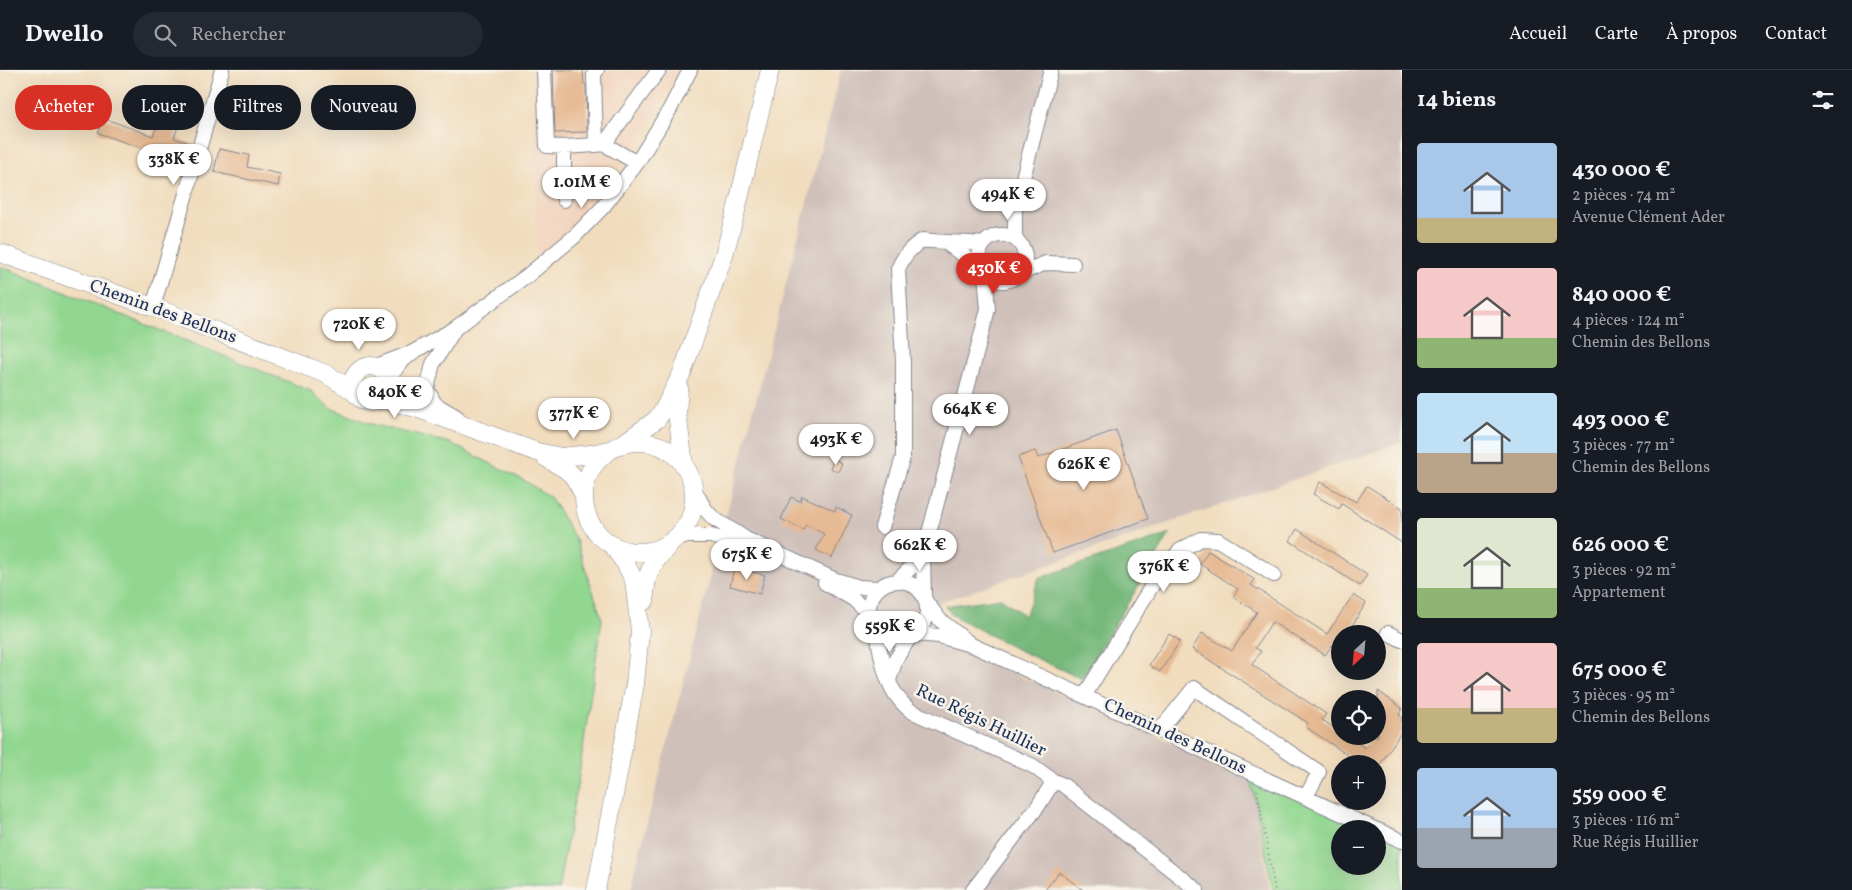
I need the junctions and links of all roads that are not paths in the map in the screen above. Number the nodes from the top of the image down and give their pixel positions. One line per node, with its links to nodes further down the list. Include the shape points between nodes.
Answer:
1 (222, 70): 23 (street)
2 (544, 70): 9 (street, via 547,146)
3 (597, 70): 8 (street, via 594,74)
4 (658, 70): 8 (street)
5 (690, 70): 10 (street)
6 (770, 70): 27 (main road, via 726,246)
7 (1051, 70): 12 (street)
8 (600, 144): 9 (street); 10 (street)
9 (564, 147): 11 (street)
10 (637, 163): 25 (street, via 603,207 575,236)
11 (564, 200)
12 (1015, 209): 13 (street); 14 (street)
13 (996, 236): 14 (street); 16 (street)
14 (1015, 239): 17 (street)
15 (946, 243): 16 (street); 21 (street); 37 (street, via 923,240 904,256 898,269 903,361 903,457)
16 (984, 244): 21 (street, via 980,251)
17 (1025, 252): 19 (street); 22 (street, via 1026,259)
18 (0, 253): 23 (main road, Chemin des Bellons)
19 (1046, 263): 20 (street); 22 (street)
20 (1074, 264)
21 (983, 271): 22 (street, via 997,281); 24 (street)
22 (1016, 276): 24 (street)
23 (153, 307): 28 (main road, Chemin des Bellons)
24 (988, 309): 40 (street)
25 (454, 329): 29 (street, via 413,352); 31 (street, via 433,364 427,389 435,404)
26 (356, 373): 28 (main road, Chemin des Bellons); 29 (main road, via 365,367); 30 (main road, via 353,382)
27 (682, 373): 32 (main road, via 656,419); 34 (main road, via 677,405)
28 (326, 374): 30 (main road, Chemin des Bellons)
29 (384, 382): 30 (main road, via 370,402); 31 (main road, via 416,408)
30 (355, 392)
31 (483, 433): 33 (main road)
32 (616, 447): 33 (main road, via 562,457); 34 (main road, via 649,442 668,450); 36 (main road, via 595,464)
33 (537, 452): 36 (main road, via 570,471)
34 (684, 464): 35 (main road)
35 (694, 489): 38 (main road, via 692,516); 43 (street, via 713,518 734,532 836,580)
36 (584, 496): 39 (main road, via 591,524)
37 (882, 527)
38 (675, 539): 39 (main road, via 658,550 642,552); 45 (street, via 711,536 741,544 821,580 853,599); 47 (main road, via 647,576)
39 (612, 545): 47 (main road, via 634,580)
40 (923, 556): 42 (street); 44 (street)
41 (1274, 575): 53 (street, via 1218,540 1201,539 1179,551 1153,584)
42 (898, 580): 43 (street); 44 (street, via 913,584)
43 (878, 588): 45 (street, via 869,604)
44 (926, 599): 49 (street, via 927,618); 51 (street, Chemin des Bellons, via 940,620)
45 (869, 614): 46 (street)
46 (876, 630): 49 (street, via 892,639); 52 (street, Rue Régis Huillier, via 883,668)
47 (640, 631): 60 (main road, via 635,684)
48 (1388, 633): 50 (street)
49 (913, 636): 51 (street, Chemin des Bellons, via 939,636); 52 (street, via 896,659)
50 (1402, 640)
51 (974, 646): 53 (street, Chemin des Bellons)
52 (889, 680): 55 (street, Rue Régis Huillier, via 896,696 911,711 1033,766)
53 (1084, 696): 54 (street, Chemin des Bellons)
54 (1160, 730): 56 (street, Chemin des Bellons); 56 (street, via 1194,688 1319,772)
55 (1052, 780): 61 (street, Rue Régis Huillier, via 1038,806); 62 (street, via 1063,785)
56 (1306, 797): 57 (street, Chemin des Bellons)
57 (1356, 820)
58 (1386, 834): 59 (street, Chemin des Bellons)
59 (1402, 841)
60 (596, 890)
61 (973, 890)
62 (1197, 890)

